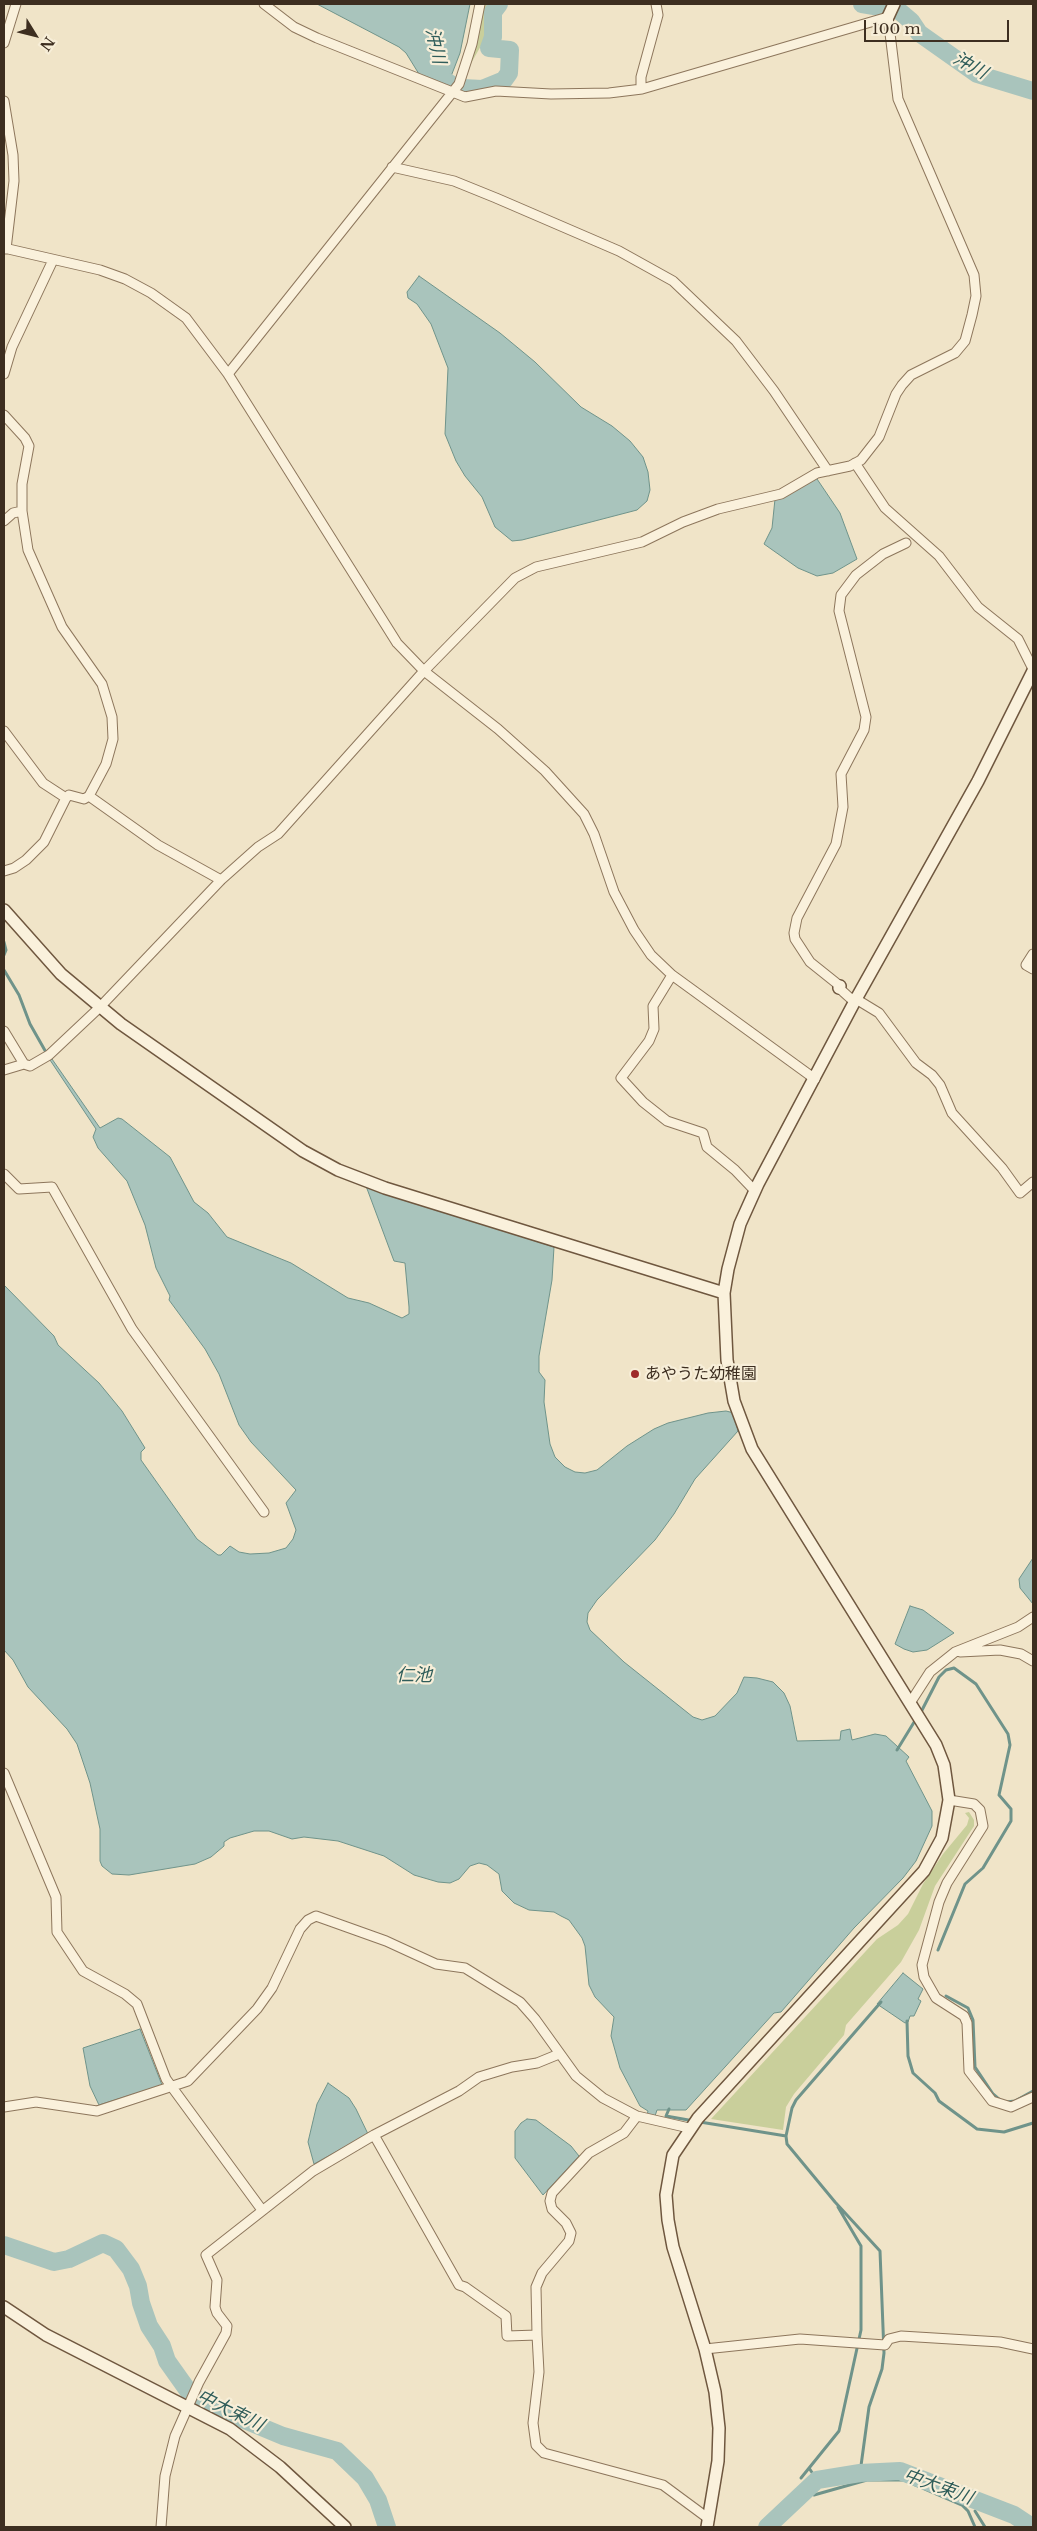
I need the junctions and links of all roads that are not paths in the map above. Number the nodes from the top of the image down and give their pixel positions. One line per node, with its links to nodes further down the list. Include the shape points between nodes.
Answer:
1 (16, 4): 6 (street)
2 (264, 4): 8 (street, via 294,27 317,38)
3 (480, 4): 8 (street, via 463,76)
4 (656, 4): 7 (street, via 658,15 641,77)
5 (891, 10): 7 (street, via 689,77); 16 (street, via 898,99 974,275 976,296 964,341 955,354 911,376 902,385 872,449)
6 (4, 43)
7 (641, 89): 8 (street, via 580,93 496,91 465,97)
8 (453, 93): 10 (street)
9 (4, 101): 11 (street, via 14,181)
10 (392, 167): 14 (street); 17 (street, via 454,181 619,251 673,281 736,341)
11 (5, 248): 12 (street)
12 (53, 260): 13 (street, via 12,347); 14 (street, via 100,270 151,293 186,318)
13 (4, 374)
14 (228, 374): 22 (street, via 397,643)
15 (4, 415): 18 (street, via 29,446 22,484)
16 (855, 463): 17 (street); 21 (street, via 885,508 939,556 978,607 1018,638)
17 (828, 470): 22 (street, via 781,494 710,512 642,542 536,567 515,578 495,596)
18 (22, 511): 19 (street, via 13,513); 24 (street, via 28,550 62,627 102,684 108,698 114,739)
19 (4, 521)
20 (906, 543): 32 (street, via 883,554 856,575 841,595 838,611 866,717 864,730 841,774 843,807 836,844 797,918 794,932 810,962 850,998)
21 (1033, 670): 32 (street, via 978,781)
22 (424, 671): 27 (street, via 278,834); 31 (street, via 498,729 572,799 594,834 614,892 634,930)
23 (4, 731): 25 (street, via 43,783)
24 (90, 796): 25 (street, via 84,799 69,795); 27 (street, via 158,845)
25 (66, 798): 26 (street, via 44,842 26,860)
26 (4, 871)
27 (221, 880): 33 (street)
28 (4, 910): 33 (street, via 44,956)
29 (1033, 954): 30 (street, via 1026,965)
30 (1033, 969)
31 (672, 975): 37 (street); 40 (street, via 654,1006 654,1029 649,1041 621,1078 643,1102 667,1121 703,1133 707,1147)
32 (856, 999): 37 (street); 39 (street, via 879,1013 916,1063 932,1075 952,1113 1020,1193)
33 (100, 1007): 35 (street, via 48,1056 30,1066); 41 (street, via 303,1151 338,1170 386,1188)
34 (4, 1031): 35 (street)
35 (24, 1064): 36 (street)
36 (4, 1070)
37 (815, 1079): 40 (street)
38 (4, 1174): 42 (street, via 19,1189 52,1187 132,1329)
39 (1033, 1182)
40 (754, 1191): 41 (street, via 740,1224)
41 (724, 1293): 46 (street, via 726,1360 734,1401 752,1449)
42 (264, 1512)
43 (1033, 1618): 44 (street)
44 (955, 1652): 45 (street, via 1000,1650); 46 (street, via 930,1672)
45 (1033, 1660)
46 (912, 1705): 48 (street, via 944,1765)
47 (4, 1773): 50 (street, via 56,1896 57,1932 83,1971 137,2004 166,2080)
48 (949, 1800): 51 (street, via 974,1804 980,1810 983,1826 947,1883 939,1902 922,1965 924,1977 936,1998 964,2016 969,2071 992,2101 1011,2107); 54 (street, via 942,1838 924,1871)
49 (559, 2054): 50 (street, via 520,2002 465,1968 436,1964 386,1941 316,1916 300,1929 272,1988 257,2009 188,2081); 53 (street, via 585,2085); 55 (street, via 537,2063 479,2077)
50 (172, 2087): 52 (street, via 98,2111 36,2102); 56 (street)
51 (1033, 2097)
52 (4, 2107)
53 (637, 2116): 54 (street); 58 (street, via 624,2133 589,2153 552,2193 552,2209 571,2232 569,2241 542,2274 536,2287)
54 (693, 2123): 59 (street, via 673,2155 668,2172 668,2220 673,2247)
55 (374, 2134): 56 (street, via 313,2171); 58 (street, via 459,2285 506,2316 507,2336)
56 (262, 2210): 61 (street, via 206,2255 217,2280 217,2313 227,2326)
57 (4, 2307): 61 (street, via 46,2335)
58 (537, 2335): 62 (street, via 539,2372 533,2423 536,2445 544,2453 663,2485)
59 (705, 2349): 60 (street, via 800,2339 883,2345 889,2339 902,2336 1000,2342); 62 (street, via 719,2428 718,2461)
60 (1033, 2349)
61 (190, 2399): 63 (street, via 175,2436 165,2476); 64 (street, via 260,2450)
62 (708, 2523)
63 (161, 2527)
64 (345, 2527)

